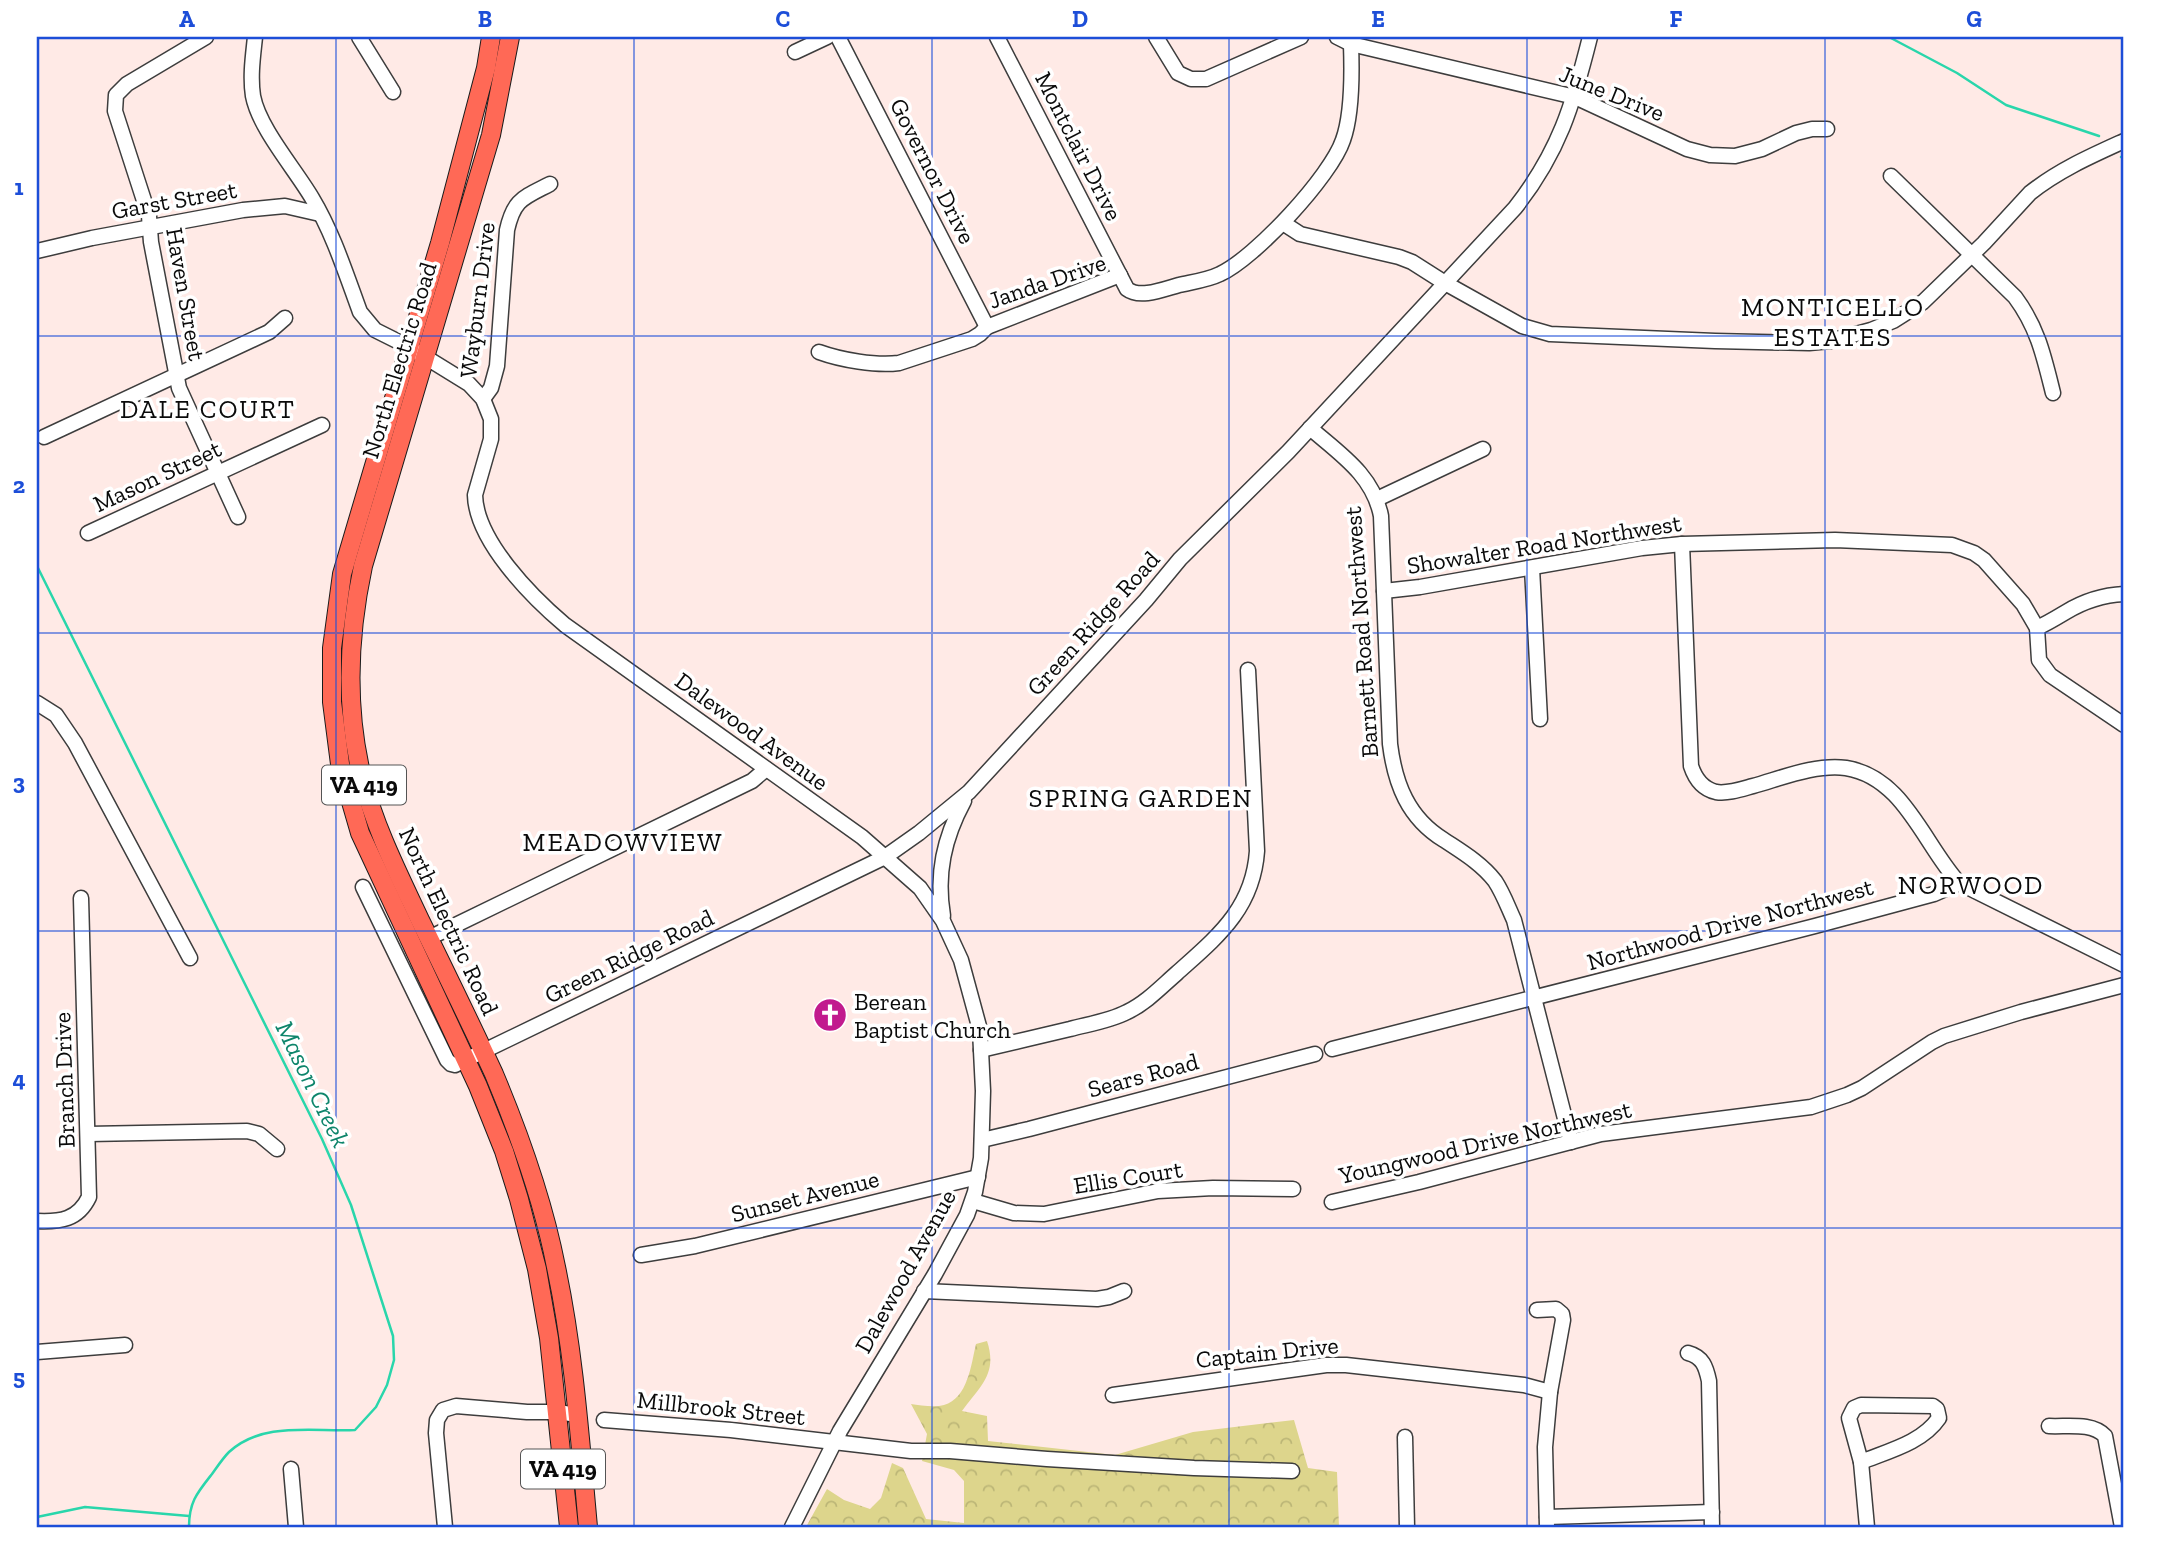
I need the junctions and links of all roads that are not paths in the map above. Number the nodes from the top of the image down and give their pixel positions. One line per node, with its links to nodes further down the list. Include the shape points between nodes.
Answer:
1 (206, 37): 23 (street, Haven Street, via 116,95 115,111)
2 (255, 37): 21 (street, via 252,78 256,105)
3 (359, 37): 15 (street)
4 (491, 37): 30 (main road, North Electric Road / VA 419, via 475,113)
5 (510, 37): 32 (main road, North Electric Road / VA 419, via 491,135)
6 (827, 37): 14 (street)
7 (838, 37): 29 (street, Governor Drive)
8 (997, 37): 26 (street, Montclair Drive)
9 (1156, 37): 10 (street, via 1178,73 1198,80)
10 (1301, 37)
11 (1337, 37): 13 (street, June Drive)
12 (1590, 37): 16 (street, Green Ridge Road)
13 (1351, 44): 16 (street, June Drive); 22 (street, Janda Drive, via 1343,142 1326,171)
14 (795, 52)
15 (393, 92)
16 (1575, 97): 17 (street, June Drive, via 1687,149 1710,155 1735,156 1796,133); 27 (street, Green Ridge Road, via 1553,150 1530,189)
17 (1827, 129)
18 (2124, 141): 25 (street, via 2046,181)
19 (1891, 176): 25 (street)
20 (550, 184): 35 (street, Wayburn Drive, via 515,205 510,218 497,366)
21 (320, 214): 23 (street, Garst Street, via 269,207); 30 (street, via 360,312 375,330)
22 (1283, 223): 26 (street, Janda Drive, via 1231,268 1214,276 1135,294); 27 (street, via 1300,234 1399,257)
23 (150, 227): 24 (street, Garst Street); 33 (street, Haven Street)
24 (37, 251)
25 (1972, 255): 27 (street, via 1923,302 1893,321 1851,337 1809,343 1550,334 1522,326); 34 (street, via 2025,311 2041,346)
26 (1120, 275): 29 (street, Janda Drive)
27 (1445, 283): 37 (street, Green Ridge Road)
28 (285, 318): 33 (street, via 269,332)
29 (987, 327): 31 (street, Janda Drive, via 972,338 899,363 841,359)
30 (409, 347): 32 (street); 60 (main road, North Electric Road / VA 419, via 342,573 331,674 335,737 348,797 370,858)
31 (819, 352)
32 (426, 357): 35 (street); 60 (main road, North Electric Road / VA 419, via 363,566 353,621 350,685 356,749 372,812)
33 (177, 375): 38 (street); 40 (street, Haven Street)
34 (2053, 393)
35 (483, 398): 53 (street, Dalewood Avenue, via 491,419 491,439 475,505 507,565 565,625)
36 (322, 425): 40 (street, Mason Street)
37 (1310, 428): 41 (street, Barnett Road Northwest, via 1361,473); 54 (street, Green Ridge Road, via 1181,559)
38 (44, 437)
39 (1483, 449): 41 (street)
40 (217, 473): 42 (street, Haven Street); 43 (street, Mason Street)
41 (1377, 499): 46 (street, Barnett Road Northwest)
42 (238, 517)
43 (88, 533)
44 (1682, 544): 45 (street, Showalter Road Northwest); 48 (street, Showalter Road Northwest, via 1835,540 1952,545 1974,553 1993,569 2024,604); 56 (street, via 1692,766 1699,781 1719,792 1823,768 1846,768 1871,776 1900,801)
45 (1532, 568): 46 (street, Showalter Road Northwest); 51 (street)
46 (1384, 592): 65 (street, Barnett Road Northwest, via 1395,778 1406,802 1426,827 1480,866 1498,886 1514,920)
47 (2124, 594): 48 (street, via 2082,603)
48 (2037, 628): 52 (street, Showalter Road Northwest, via 2039,660 2050,675)
49 (1248, 670): 67 (street, via 1255,871 1250,888 1221,935 1125,1013)
50 (37, 703): 62 (street, via 56,715 75,743)
51 (1540, 719)
52 (2124, 725)
53 (766, 769): 55 (street, Dalewood Avenue); 60 (street, via 752,781)
54 (970, 792): 55 (street, Green Ridge Road); 59 (street, via 942,856)
55 (885, 857): 59 (street, Dalewood Avenue, via 912,880); 68 (street, Green Ridge Road)
56 (1959, 883): 63 (street); 65 (street, Northwood Drive Northwest, via 1934,894)
57 (363, 887): 61 (street)
58 (81, 898): 71 (street, Branch Drive)
59 (943, 921): 67 (street, Dalewood Avenue, via 961,960 976,1011)
60 (420, 941): 61 (street); 68 (main road, North Electric Road / VA 419); 70 (main road, North Electric Road / VA 419)
61 (394, 953): 70 (street, via 447,1060 455,1065)
62 (190, 958)
63 (2124, 965)
64 (2124, 985): 73 (street, Youngwood Drive Northwest, via 1944,1036 1862,1088 1827,1102 1635,1128)
65 (1534, 998): 66 (street, Northwood Drive Northwest); 73 (street, Barnett Road Northwest)
66 (1332, 1049)
67 (981, 1050): 72 (street, Dalewood Avenue)
68 (484, 1052): 70 (street, Green Ridge Road); 90 (main road, North Electric Road / VA 419, via 523,1148 548,1232 563,1300)
69 (1315, 1054): 72 (street, Sears Road)
70 (467, 1060): 89 (main road, North Electric Road / VA 419, via 504,1151 533,1252)
71 (88, 1134): 74 (street, via 247,1131 264,1137); 79 (street, Branch Drive, via 86,1204 68,1219)
72 (982, 1140): 75 (street, Dalewood Avenue)
73 (1571, 1142): 78 (street, Youngwood Drive Northwest)
74 (277, 1149)
75 (978, 1177): 77 (street, Dalewood Avenue); 80 (street, Sunset Avenue)
76 (1293, 1189): 77 (street, Ellis Court, via 1158,1191 1044,1214 1014,1213)
77 (973, 1201): 81 (street, Dalewood Avenue)
78 (1332, 1202)
79 (37, 1221)
80 (641, 1255)
81 (924, 1291): 82 (street, via 1097,1299); 94 (street, Dalewood Avenue)
82 (1124, 1291)
83 (1538, 1310): 87 (street, via 1556,1309 1563,1320)
84 (125, 1345): 85 (street)
85 (37, 1352)
86 (1688, 1353): 98 (street, via 1702,1362 1709,1381)
87 (1550, 1392): 88 (street, Captain Drive, via 1524,1385 1326,1365); 99 (street, via 1545,1447)
88 (1113, 1395)
89 (558, 1412): 90 (street); 101 (street, via 448,1407 439,1415 436,1433); 102 (main road, VA 419)
90 (577, 1415): 103 (main road, VA 419)
91 (604, 1420): 94 (street, Millbrook Street)
92 (2049, 1426): 108 (street, via 2090,1427 2105,1436)
93 (1405, 1437): 105 (street)
94 (835, 1442): 97 (street, Millbrook Street, via 911,1451); 104 (street, Dalewood Avenue)
95 (1861, 1462): 95 (street, via 1849,1418 1854,1408 1919,1405 1937,1409 1936,1422 1917,1439); 107 (street)
96 (290, 1469): 100 (street)
97 (1292, 1471)
98 (1712, 1512): 99 (street); 106 (street)
99 (1547, 1522)
100 (296, 1527)
101 (445, 1527)
102 (569, 1527)
103 (588, 1527)
104 (792, 1527)
105 (1407, 1527)
106 (1712, 1527)
107 (1867, 1527)
108 (2122, 1527)

